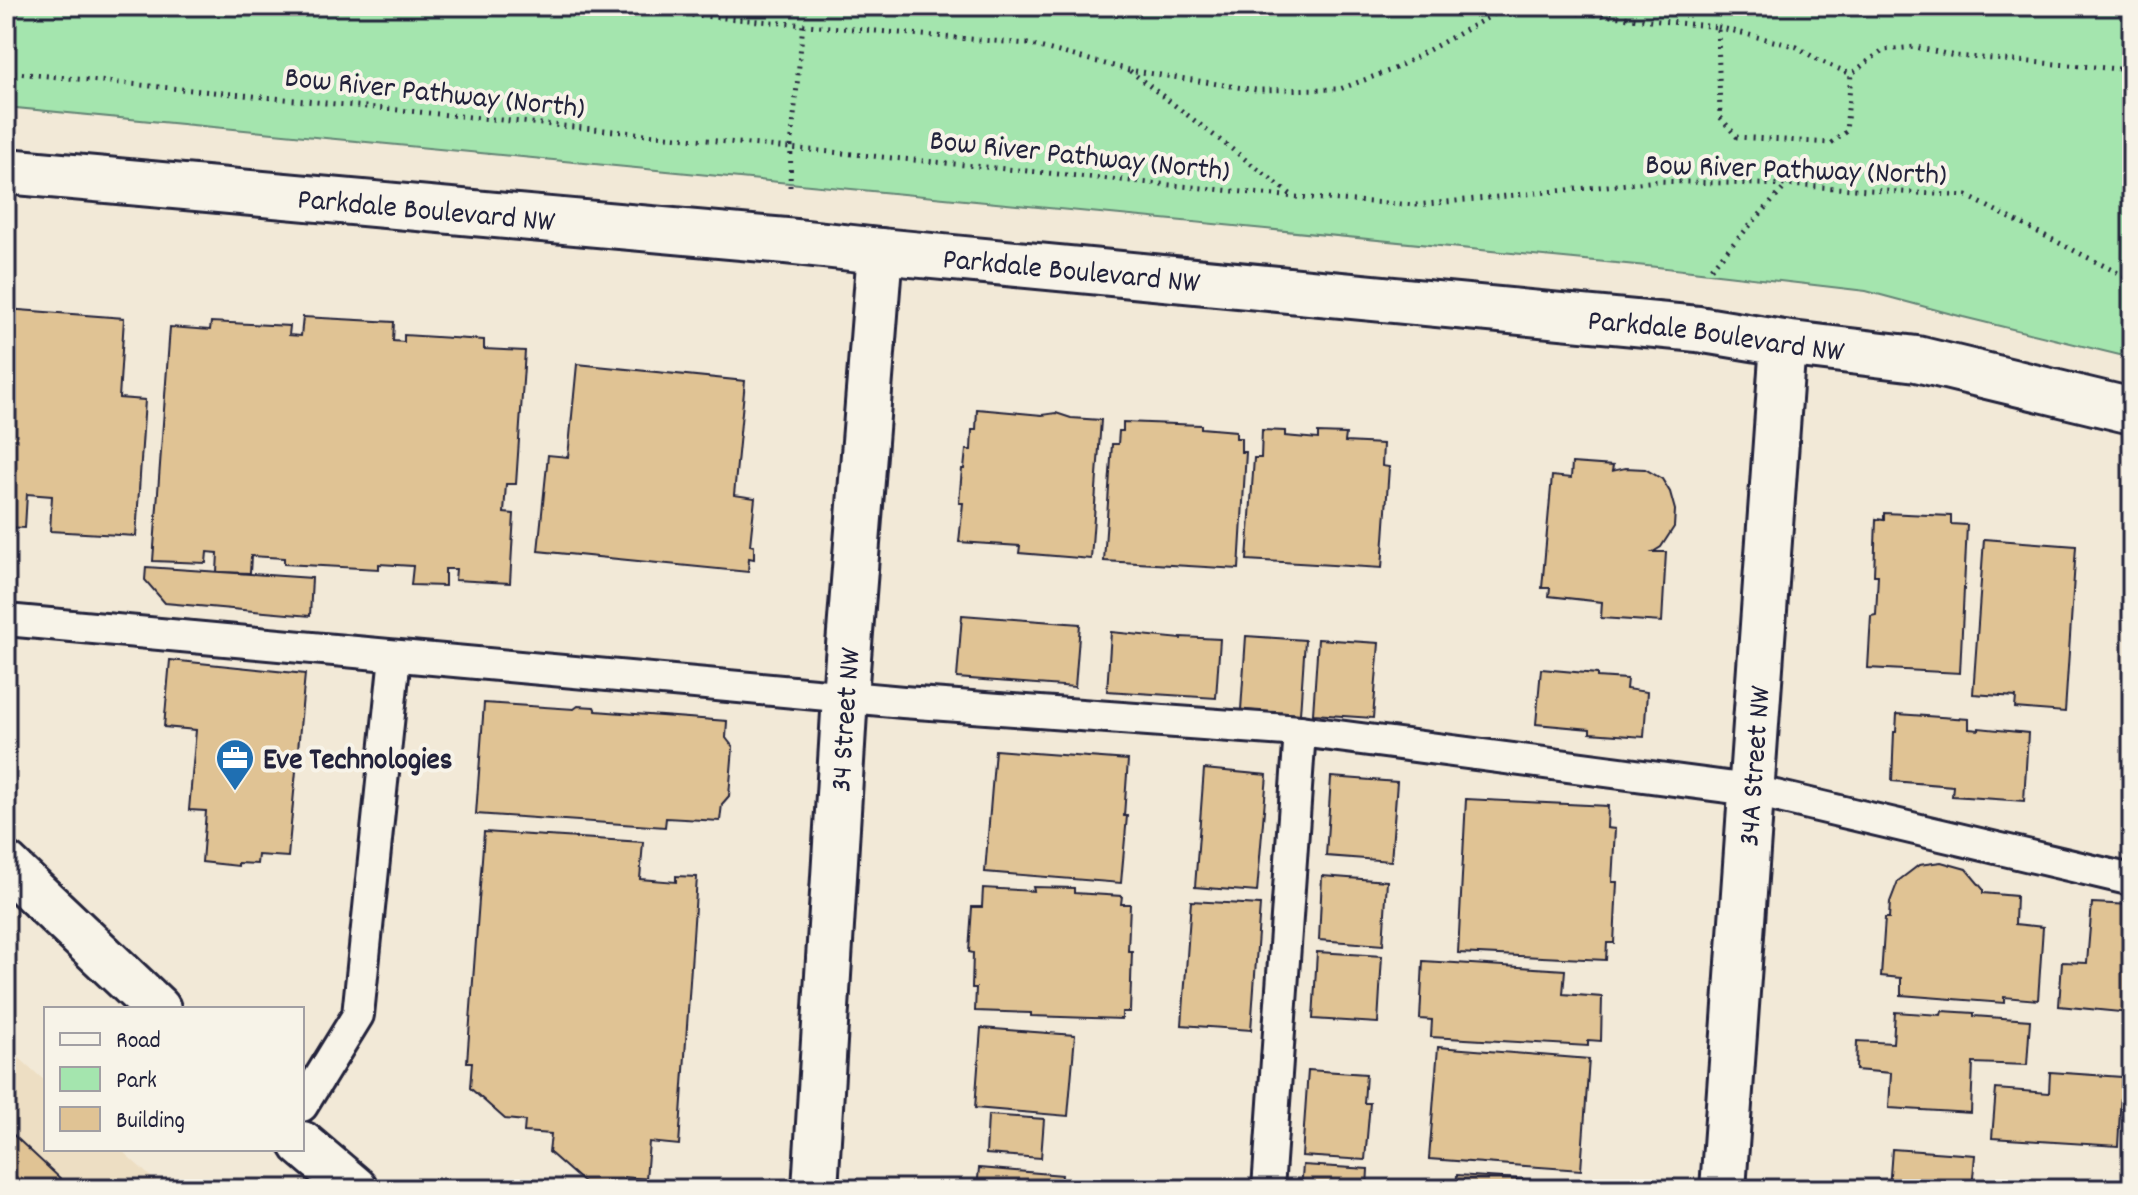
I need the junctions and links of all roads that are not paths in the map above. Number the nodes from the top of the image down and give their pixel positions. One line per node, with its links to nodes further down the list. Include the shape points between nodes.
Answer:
1 (6, 171): 2 (street, Parkdale Boulevard NW)
2 (880, 251): 3 (street, Parkdale Boulevard NW, via 1698,329); 7 (street, 34 Street NW)
3 (1783, 343): 4 (street, Parkdale Boulevard NW, via 1917,359); 9 (street, 34A Street NW)
4 (2132, 411)
5 (6, 620): 6 (lane)
6 (395, 656): 7 (lane); 13 (lane, via 358,1015)
7 (845, 696): 8 (lane); 16 (street, 34 Street NW)
8 (1300, 731): 9 (lane); 17 (lane)
9 (1750, 790): 11 (lane); 18 (street, 34A Street NW)
10 (6, 865): 12 (street)
11 (2132, 880)
12 (156, 1007)
13 (304, 1103)
14 (304, 1146): 15 (street)
15 (355, 1189)
16 (815, 1189)
17 (1268, 1189)
18 (1723, 1189)

